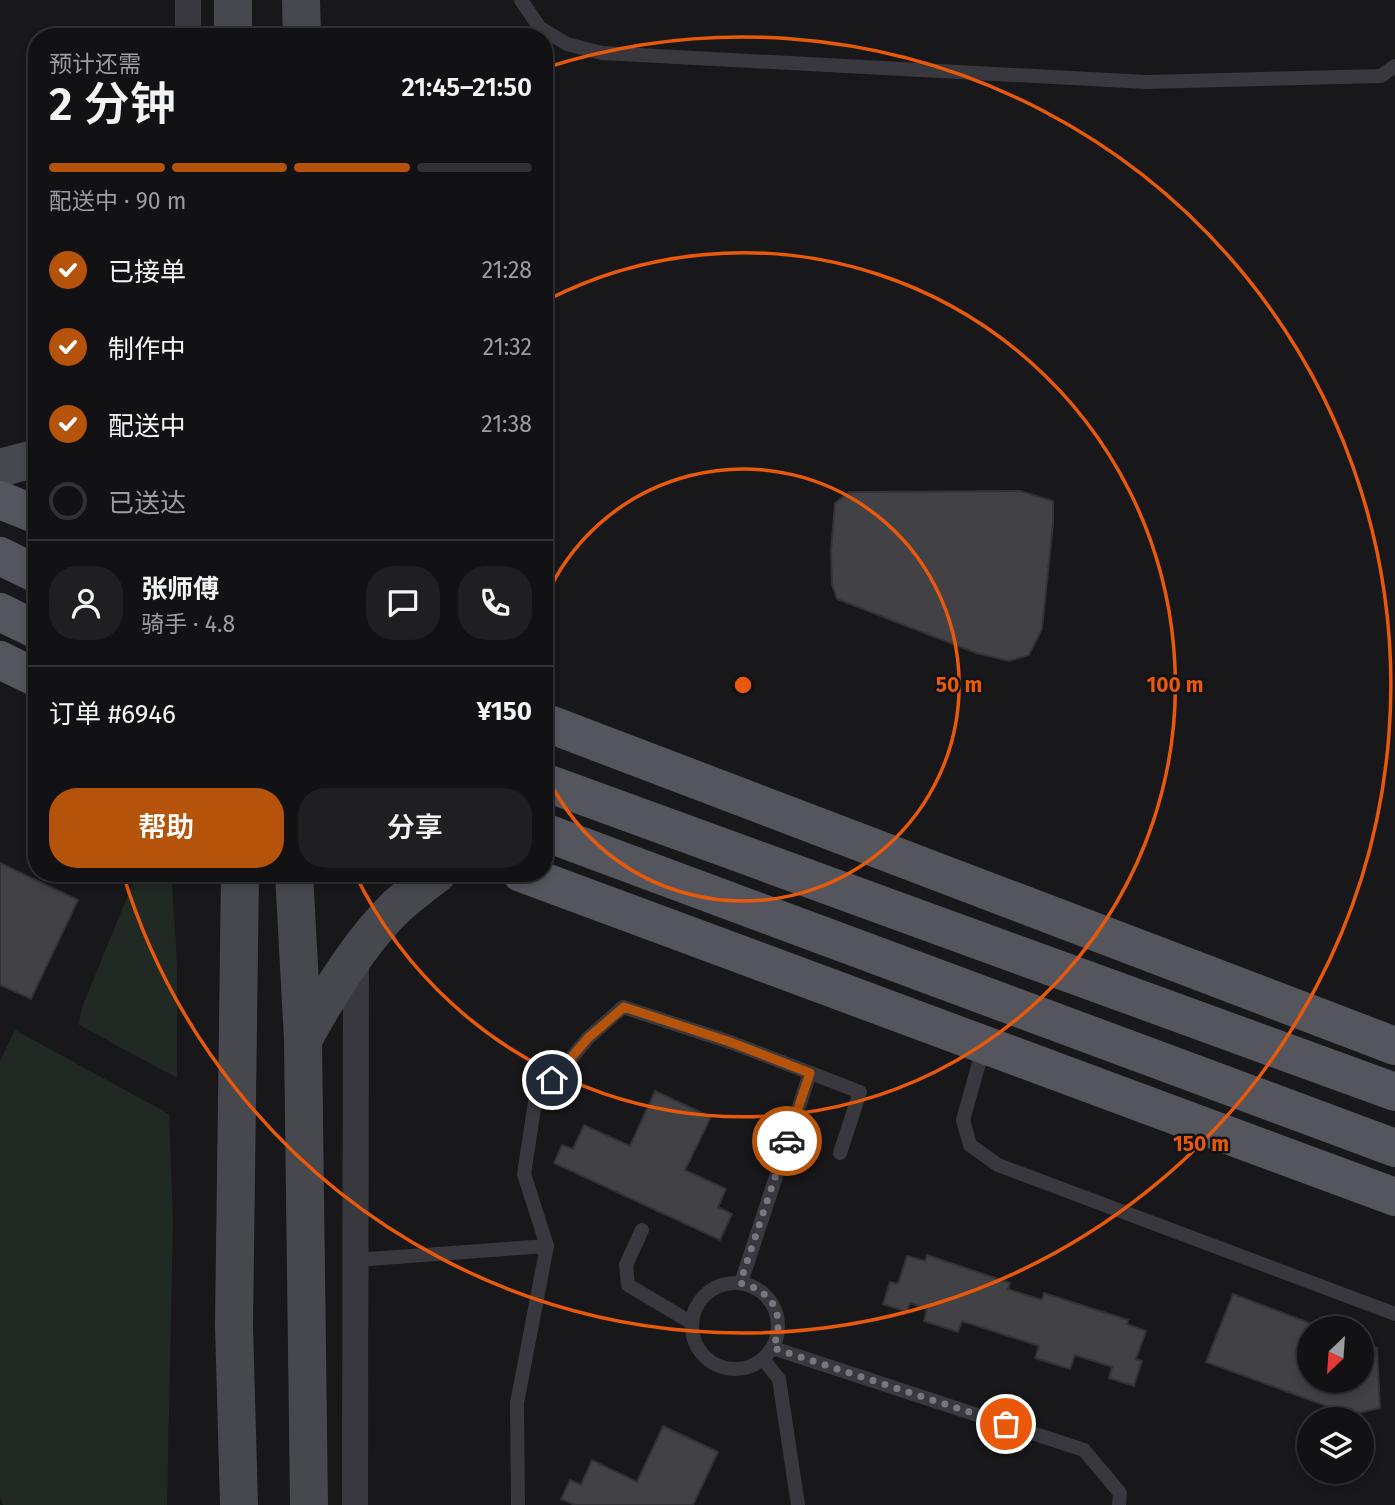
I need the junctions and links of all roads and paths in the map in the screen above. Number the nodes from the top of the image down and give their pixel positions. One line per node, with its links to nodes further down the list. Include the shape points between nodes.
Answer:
1 (188, 0): 5 (street)
2 (233, 0): 6 (main road)
3 (302, 0): 7 (main road)
4 (521, 0): 8 (lane)
5 (188, 28)
6 (233, 28)
7 (302, 28)
8 (540, 28)
9 (553, 36): 10 (lane, via 602,53 1146,82 1381,76)
10 (1395, 66)
11 (28, 460): 12 (main road)
12 (0, 468)
13 (0, 500): 14 (main road)
14 (28, 511)
15 (0, 556): 16 (main road)
16 (28, 570)
17 (0, 612): 18 (main road)
18 (28, 626)
19 (0, 660): 20 (main road)
20 (28, 674)
21 (553, 725): 31 (main road)
22 (553, 785): 33 (main road)
23 (553, 835): 34 (main road)
24 (240, 882): 44 (main road, via 234,1325)
25 (294, 882): 29 (main road)
26 (427, 882): 28 (main road, via 395,908)
27 (546, 882): 30 (main road)
28 (356, 956): 29 (main road); 39 (street)
29 (303, 1040): 45 (main road)
30 (984, 1045): 36 (main road); 41 (lane, via 963,1120 970,1145 998,1166)
31 (1395, 1046)
32 (810, 1073): 35 (lane, via 860,1092); 38 (lane, via 624,1007 588,1038 535,1102 524,1174); 40 (lane)
33 (1395, 1092)
34 (1395, 1148)
35 (840, 1153)
36 (1395, 1197)
37 (642, 1230): 42 (lane, via 626,1265 628,1285)
38 (547, 1246): 39 (lane); 47 (lane, via 517,1403)
39 (355, 1260): 46 (street)
40 (740, 1283): 42 (lane, via 726,1283 702,1297); 43 (lane, via 766,1294 774,1306 778,1335)
41 (1395, 1314)
42 (692, 1323): 43 (lane, via 699,1350 722,1367 744,1368)
43 (768, 1353): 48 (lane, via 779,1379); 49 (lane, via 1084,1450 1120,1493)
44 (239, 1505)
45 (309, 1505)
46 (355, 1505)
47 (518, 1505)
48 (797, 1505)
49 (1119, 1505)

